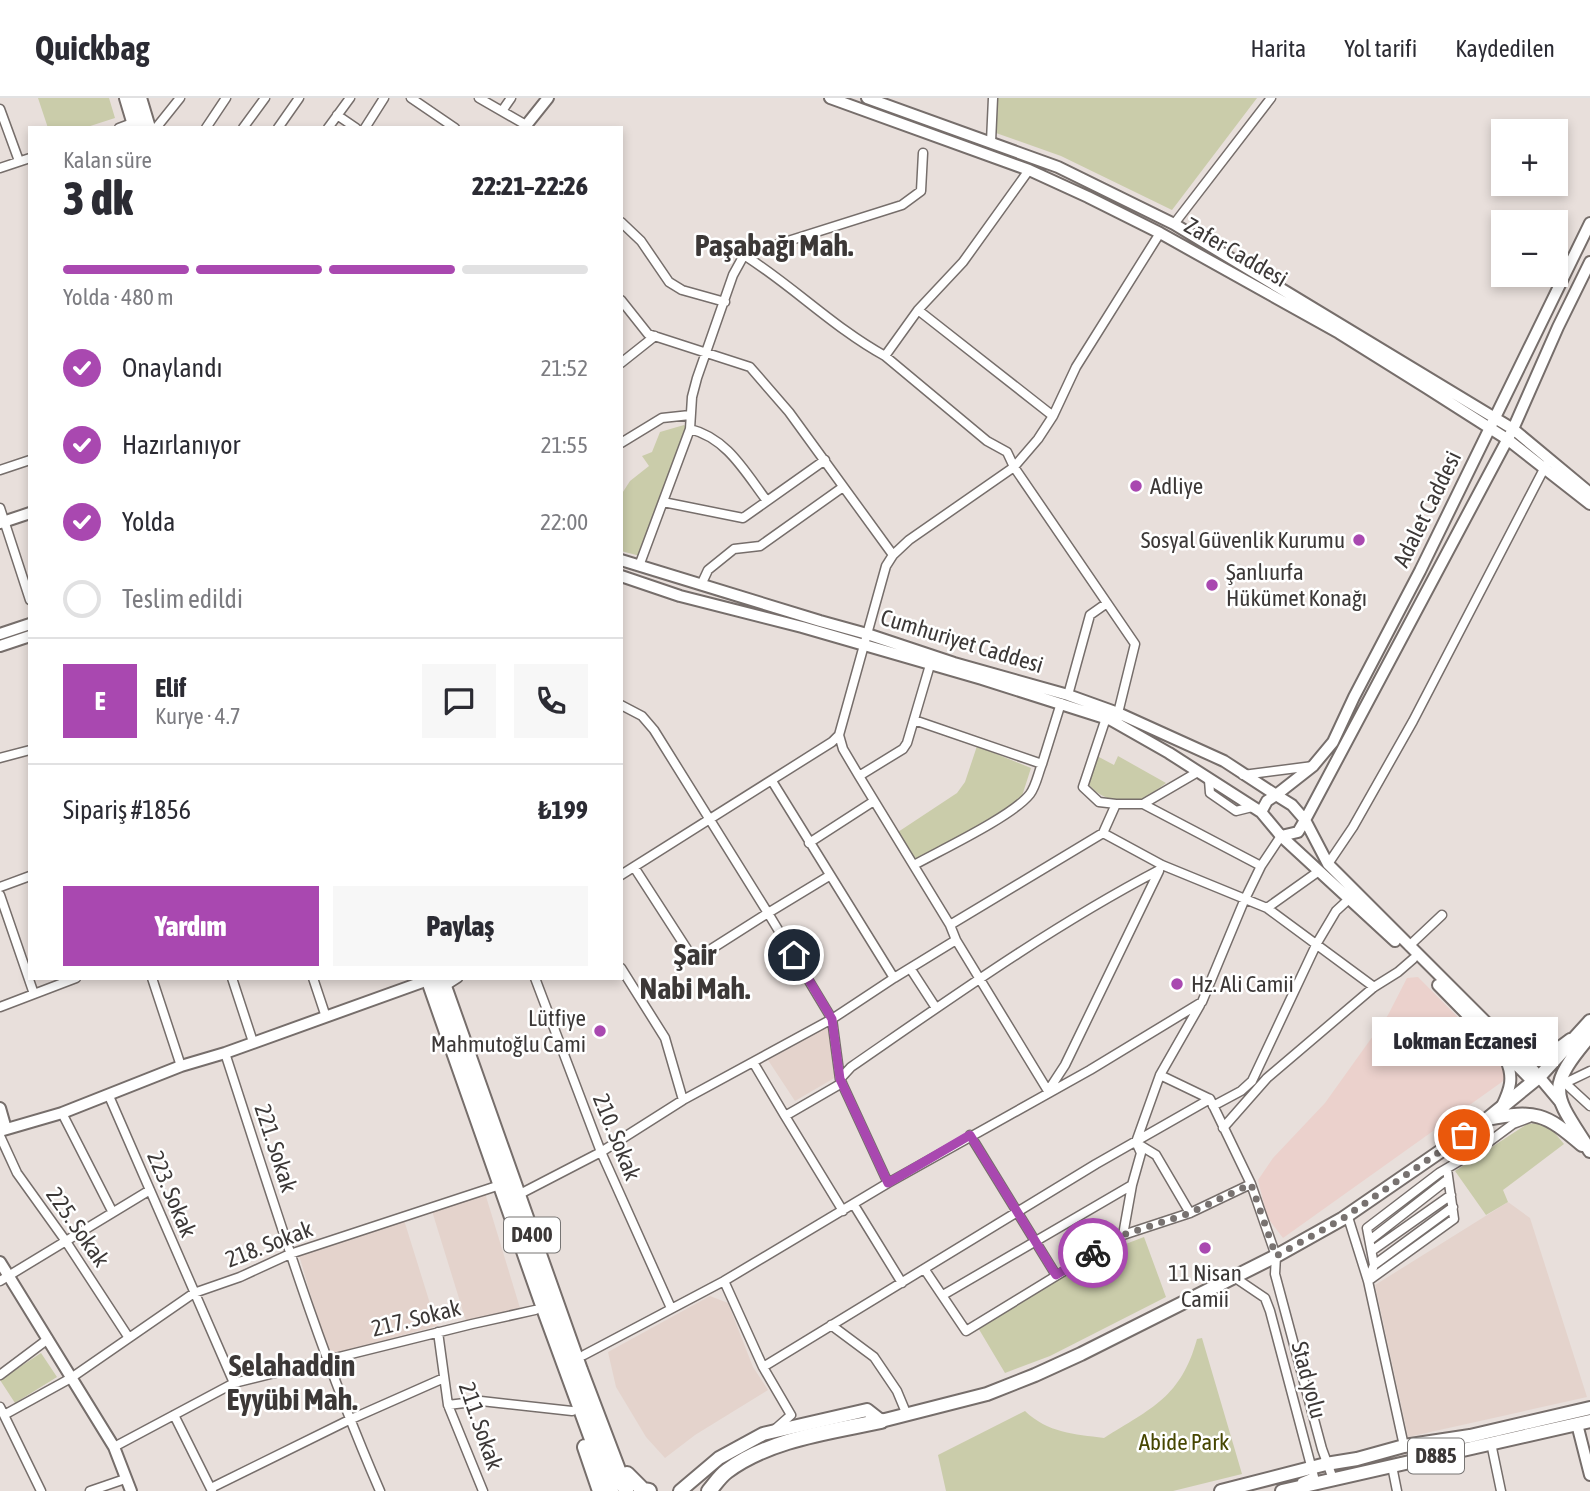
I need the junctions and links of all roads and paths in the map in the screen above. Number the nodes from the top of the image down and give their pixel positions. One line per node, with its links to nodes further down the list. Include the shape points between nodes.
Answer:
1 (180, 98): 20 (street)
2 (226, 98): 21 (street)
3 (265, 98): 22 (street)
4 (299, 98): 23 (street)
5 (350, 98): 18 (street)
6 (384, 98): 26 (street)
7 (411, 98): 27 (street)
8 (479, 98): 17 (street)
9 (510, 98): 17 (street)
10 (548, 98): 29 (main road)
11 (830, 98): 35 (main road, Zafer Caddesi)
12 (867, 98): 30 (main road, Zafer Caddesi)
13 (993, 98): 30 (street)
14 (1271, 98): 38 (street)
15 (137, 99): 19 (highway)
16 (0, 109): 33 (street)
17 (502, 111): 28 (street)
18 (337, 115): 24 (street); 25 (street)
19 (140, 126)
20 (158, 126)
21 (207, 126)
22 (244, 126)
23 (279, 126)
24 (329, 126)
25 (353, 126)
26 (366, 126)
27 (452, 126)
28 (524, 126)
29 (526, 126)
30 (991, 142): 38 (main road, Zafer Caddesi, via 1058,167)
31 (923, 153): 40 (street, via 921,191 902,205)
32 (28, 159): 33 (street)
33 (19, 161): 34 (street)
34 (0, 168)
35 (1029, 170): 39 (main road, Zafer Caddesi); 43 (street, via 963,262)
36 (1590, 223): 51 (main road, Adalet Caddesi)
37 (623, 224): 42 (street, via 669,282)
38 (1174, 224): 51 (main road, Zafer Caddesi)
39 (1160, 233): 50 (street, via 1076,367); 51 (main road, Zafer Caddesi)
40 (744, 255): 42 (street); 47 (street)
41 (1590, 262): 53 (main road, Adalet Caddesi)
42 (725, 302): 46 (street)
43 (918, 310): 47 (street); 50 (street)
44 (625, 311): 45 (street)
45 (654, 336): 46 (street); 48 (street)
46 (707, 352): 49 (street); 55 (street, via 750,367)
47 (885, 356): 58 (street, via 987,441 1007,452)
48 (623, 361)
49 (690, 415): 52 (street); 54 (street, via 662,418)
50 (1054, 416): 58 (street)
51 (1492, 423): 53 (main road, Zafer Caddesi); 91 (main road, Adalet Caddesi, via 1333,742)
52 (690, 429): 62 (street, via 722,444); 63 (street)
53 (1510, 434): 57 (main road, Zafer Caddesi); 102 (main road, Adalet Caddesi)
54 (623, 442)
55 (825, 460): 60 (street); 62 (street)
56 (28, 461): 59 (street)
57 (1547, 464): 61 (main road, Zafer Caddesi); 64 (main road, Zafer Caddesi); 110 (street, via 1413,721 1353,827)
58 (1014, 467): 68 (street); 74 (street)
59 (0, 470)
60 (843, 487): 68 (street); 72 (street, via 760,546 734,549 708,570)
61 (1590, 493)
62 (767, 501): 63 (street, via 743,519)
63 (663, 502): 70 (street)
64 (1590, 504)
65 (0, 508): 67 (street)
66 (28, 514): 67 (main road)
67 (2, 523): 73 (street)
68 (893, 555): 78 (street)
69 (623, 561): 70 (main road, Cumhuriyet Caddesi)
70 (639, 566): 72 (main road, Cumhuriyet Caddesi)
71 (623, 577): 78 (main road, Cumhuriyet Caddesi, via 680,596)
72 (701, 585): 78 (main road, Cumhuriyet Caddesi)
73 (28, 594)
74 (1107, 603): 81 (street, via 1090,615); 83 (street, via 1135,644)
75 (28, 625): 76 (main road)
76 (0, 634)
77 (28, 637): 79 (main road)
78 (866, 639): 80 (main road, Cumhuriyet Caddesi); 81 (main road, Cumhuriyet Caddesi); 87 (street)
79 (0, 646)
80 (930, 665): 81 (main road, Cumhuriyet Caddesi); 85 (street)
81 (1065, 699): 83 (main road, Cumhuriyet Caddesi); 84 (main road, Cumhuriyet Caddesi); 90 (street)
82 (623, 706): 101 (street, via 642,716 654,730)
83 (1118, 713): 86 (street); 93 (main road, Cumhuriyet Caddesi, via 1224,761)
84 (1106, 718): 86 (main road, Cumhuriyet Caddesi); 98 (street, via 1083,788 1100,802)
85 (914, 720): 90 (street); 94 (street, via 903,750)
86 (1123, 727): 92 (main road, Cumhuriyet Caddesi)
87 (839, 735): 94 (street); 95 (street)
88 (28, 751): 89 (street)
89 (0, 758)
90 (1042, 764): 106 (street, via 1031,792 1017,806)
91 (1313, 766): 93 (street); 96 (main road, Adalet Caddesi)
92 (1196, 773): 99 (street); 100 (main road, Cumhuriyet Caddesi)
93 (1243, 775): 96 (main road, Cumhuriyet Caddesi)
94 (859, 776): 97 (street)
95 (772, 781): 101 (street); 105 (street)
96 (1276, 795): 100 (main road, Adalet Caddesi); 102 (main road, Cumhuriyet Caddesi)
97 (874, 801): 105 (street); 106 (street)
98 (1116, 804): 99 (street); 103 (street)
99 (1143, 804): 107 (street)
100 (1256, 810): 104 (main road, Cumhuriyet Caddesi)
101 (708, 820): 108 (street); 119 (street)
102 (1305, 820): 104 (main road, via 1298,832); 110 (main road)
103 (1103, 833): 109 (street); 121 (street)
104 (1280, 836): 107 (street); 110 (main road)
105 (809, 843): 112 (street)
106 (914, 865): 121 (street)
107 (1261, 866): 117 (street)
108 (634, 867): 111 (street); 119 (street, via 694,960)
109 (1161, 868): 117 (street); 130 (street); 156 (street)
110 (1323, 868): 116 (main road); 118 (street); 124 (main road)
111 (623, 874)
112 (830, 876): 119 (street); 129 (street)
113 (28, 877): 114 (street)
114 (0, 887)
115 (0, 895): 128 (street)
116 (1349, 899): 123 (street); 125 (main road)
117 (1244, 901): 118 (street); 140 (street)
118 (1267, 908): 123 (street)
119 (768, 913): 144 (street)
120 (1442, 915): 124 (street)
121 (950, 925): 122 (street)
122 (956, 940): 126 (street); 130 (street)
123 (1317, 943): 138 (street); 159 (street, via 1252,1081 1241,1091)
124 (1409, 946): 149 (main road)
125 (1413, 958): 138 (street); 149 (main road)
126 (910, 968): 129 (street); 142 (street)
127 (623, 971): 158 (street, via 665,1038)
128 (28, 977)
129 (894, 978): 144 (street)
130 (980, 979): 142 (street); 156 (street)
131 (29, 980): 139 (street)
132 (71, 980): 139 (street)
133 (153, 980): 151 (street)
134 (233, 980): 147 (street)
135 (314, 980): 143 (street)
136 (536, 980): 173 (street, 210. Sokak)
137 (435, 981): 143 (main road); 178 (highway, D400); 183 (highway, D400)
138 (1374, 987): 168 (street, via 1267,1078)
139 (34, 994): 141 (street)
140 (1202, 1002): 153 (street); 156 (street)
141 (0, 1007)
142 (936, 1008): 155 (street, via 851,1067)
143 (326, 1017): 147 (main road)
144 (832, 1019): 150 (street); 155 (street)
145 (1590, 1021): 149 (main road, via 1550,1051); 154 (main road)
146 (1590, 1036): 160 (main road, via 1564,1068)
147 (253, 1042): 148 (main road)
148 (225, 1053): 151 (main road); 195 (street, 221. Sokak)
149 (1509, 1053): 154 (main road); 161 (main road, via 1510,1088)
150 (753, 1062): 158 (street); 165 (street)
151 (181, 1066): 157 (main road)
152 (1590, 1071): 162 (street, via 1565,1083)
153 (1160, 1075): 159 (street); 171 (street)
154 (1536, 1079): 160 (main road); 161 (main road)
155 (841, 1081): 165 (street); 176 (street)
156 (1048, 1091): 170 (street)
157 (109, 1096): 164 (main road); 180 (street, 223. Sokak)
158 (683, 1100): 173 (street)
159 (1211, 1103): 168 (street); 171 (street)
160 (1560, 1104): 172 (main road)
161 (1502, 1106): 167 (main road)
162 (1590, 1106)
163 (0, 1108): 169 (main road)
164 (62, 1113): 169 (main road); 185 (street)
165 (785, 1116): 186 (street)
166 (1539, 1116): 167 (main road, via 1517,1114); 172 (main road, via 1559,1125); 174 (street, via 1513,1124)
167 (1486, 1120): 189 (main road)
168 (1223, 1128): 177 (street)
169 (2, 1132): 191 (street, 225. Sokak, via 17,1173)
170 (970, 1135): 176 (street); 187 (street)
171 (1136, 1142): 179 (street, via 1141,1153); 187 (street); 188 (street, via 1156,1155)
172 (1590, 1151)
173 (601, 1152): 183 (street); 208 (street, 210. Sokak)
174 (1447, 1169): 175 (street); 192 (street, via 1367,1228)
175 (1447, 1180): 181 (street); 192 (street)
176 (888, 1183): 182 (street)
177 (1251, 1184): 188 (street); 196 (street)
178 (500, 1185): 183 (highway, D400); 195 (street, 218. Sokak)
179 (1132, 1185): 190 (street); 193 (street)
180 (149, 1190): 185 (street); 206 (street, 223. Sokak)
181 (1451, 1195): 184 (street); 194 (street)
182 (854, 1205): 186 (street); 205 (street)
183 (517, 1206): 209 (highway, via 510,1236); 214 (highway, via 539,1227); 248 (highway, D400); 249 (highway, D400)
184 (1453, 1207): 198 (street); 204 (street, via 1454,1219)
185 (113, 1211): 191 (street)
186 (843, 1211): 203 (street)
187 (1017, 1212): 193 (street); 199 (street)
188 (1190, 1213): 190 (street)
189 (1348, 1214): 196 (main road); 204 (street)
190 (1123, 1235): 200 (street)
191 (65, 1240): 202 (street); 212 (street, 225. Sokak)
192 (1370, 1240): 194 (street)
193 (1036, 1241): 200 (street); 207 (street)
194 (1373, 1250): 198 (street)
195 (290, 1254): 206 (street, 218. Sokak); 215 (street, 221. Sokak)
196 (1276, 1256): 201 (main road); 234 (street, via 1275,1274)
197 (0, 1262): 202 (main road)
198 (1374, 1265): 204 (street)
199 (925, 1270): 205 (street); 207 (street)
200 (1056, 1275): 207 (street, via 966,1331)
201 (1234, 1277): 226 (main road, via 1035,1375 987,1394); 236 (street, Stad yolu, via 1265,1298)
202 (4, 1278): 213 (main road)
203 (724, 1281): 208 (street); 216 (street)
204 (1368, 1282): 232 (street)
205 (902, 1283): 210 (street)
206 (194, 1293): 212 (street, 218. Sokak); 220 (street, 223. Sokak)
207 (943, 1296)
208 (671, 1308): 214 (street)
209 (536, 1310): 211 (street, 217. Sokak); 224 (highway)
210 (831, 1325): 216 (street); 226 (street, via 874,1357)
211 (438, 1332): 215 (street, 217. Sokak); 219 (street, 211. Sokak)
212 (129, 1338): 218 (street, 218. Sokak)
213 (48, 1339): 217 (street); 218 (main road)
214 (584, 1354): 237 (highway)
215 (327, 1361): 220 (street, 217. Sokak); 227 (street, 221. Sokak)
216 (763, 1367): 230 (street, via 791,1415)
217 (0, 1375)
218 (71, 1378): 223 (street, 218. Sokak); 233 (main road)
219 (444, 1378): 221 (street, 211. Sokak); 227 (street)
220 (234, 1383): 225 (street, 217. Sokak)
221 (449, 1405): 224 (street, via 481,1401); 246 (street, 211. Sokak)
222 (1590, 1408): 232 (main road)
223 (2, 1411): 242 (street)
224 (572, 1411): 247 (highway)
225 (174, 1415): 233 (street, 217. Sokak); 241 (street)
226 (907, 1415): 228 (main road)
227 (349, 1420): 241 (street); 245 (street, 221. Sokak)
228 (881, 1421): 230 (main road, via 867,1410); 253 (highway, via 759,1451 725,1472)
229 (1583, 1423): 231 (main road, D885); 238 (main road)
230 (772, 1432): 252 (main road, via 719,1458)
231 (1491, 1443): 235 (main road, D885); 257 (street)
232 (1404, 1446): 234 (main road)
233 (114, 1447): 239 (main road)
234 (1326, 1464): 236 (main road); 240 (street)
235 (1392, 1466): 240 (main road, D885); 256 (street)
236 (1311, 1467): 254 (main road); 255 (street, via 1314,1477)
237 (627, 1474): 250 (highway); 251 (highway)
238 (1590, 1475)
239 (125, 1479): 243 (street); 244 (main road)
240 (1333, 1479): 255 (main road, D885)
241 (212, 1490)
242 (41, 1491)
243 (90, 1491)
244 (131, 1491)
245 (380, 1491)
246 (483, 1491)
247 (600, 1491)
248 (611, 1491)
249 (626, 1491)
250 (634, 1491)
251 (649, 1491)
252 (680, 1491)
253 (709, 1491)
254 (1221, 1491)
255 (1283, 1491)
256 (1397, 1491)
257 (1501, 1491)

